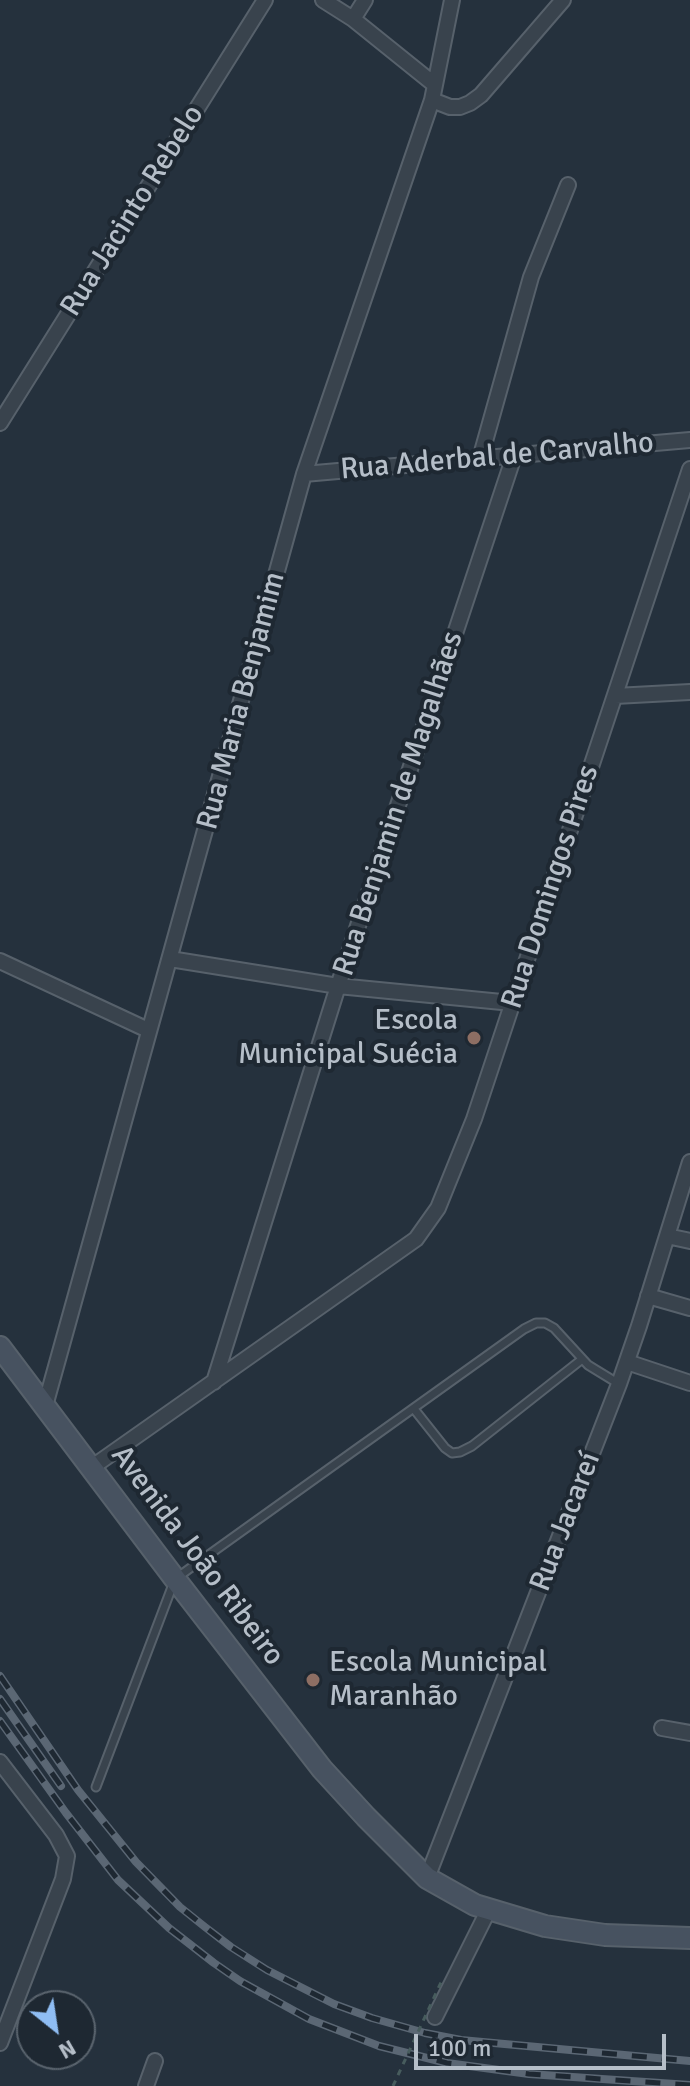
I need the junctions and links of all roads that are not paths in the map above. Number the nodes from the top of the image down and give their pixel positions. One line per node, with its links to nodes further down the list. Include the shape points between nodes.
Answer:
1 (265, 0): 9 (street, Rua Jacinto Rebelo)
2 (323, 0): 6 (street)
3 (365, 0): 6 (street)
4 (452, 0): 7 (street, Rua Maria Benjamim)
5 (563, 0): 7 (street, via 470,103 450,107)
6 (353, 19): 7 (street)
7 (433, 93): 14 (street, Rua Maria Benjamim)
8 (568, 185): 12 (street, via 531,277)
9 (0, 423)
10 (690, 440): 11 (street, Rua Aderbal de Carvalho)
11 (514, 456): 12 (street, Rua Aderbal de Carvalho); 19 (street, Rua Benjamin de Magalhães)
12 (480, 459): 14 (street, Rua Aderbal de Carvalho)
13 (690, 469): 16 (street, Rua Domingos Pires)
14 (304, 474): 17 (street, Rua Maria Benjamim)
15 (690, 692): 16 (street)
16 (615, 696): 20 (street, Rua Domingos Pires)
17 (170, 959): 19 (street); 21 (street, Rua Maria Benjamim)
18 (0, 961): 21 (street)
19 (338, 986): 20 (street); 30 (street, Rua Benjamin de Magalhães)
20 (512, 1003): 30 (street, Rua Domingos Pires, via 438,1208 416,1239)
21 (148, 1030): 33 (street, Rua Maria Benjamim)
22 (690, 1162): 23 (street, Rua Jacareí)
23 (667, 1236): 24 (street); 25 (street, Rua Jacareí)
24 (690, 1241)
25 (648, 1296): 26 (street); 29 (street, Rua Jacareí)
26 (690, 1308)
27 (0, 1347): 33 (main road, Avenida João Ribeiro)
28 (581, 1360): 32 (lane); 34 (lane, via 554,1328 536,1323); 34 (lane, via 460,1452 445,1448)
29 (627, 1362): 31 (street); 32 (street, Rua Jacareí)
30 (214, 1383): 35 (street, Rua Domingos Pires)
31 (690, 1383)
32 (619, 1384): 41 (street, Rua Jacareí)
33 (45, 1406): 35 (main road, Avenida João Ribeiro)
34 (414, 1409): 36 (lane)
35 (91, 1468): 36 (main road, Avenida João Ribeiro)
36 (175, 1579): 40 (lane); 41 (main road, Avenida João Ribeiro, via 322,1769)
37 (662, 1728): 38 (street)
38 (690, 1733)
39 (0, 1762): 45 (street, via 67,1856)
40 (96, 1787)
41 (427, 1878): 42 (main road, Avenida João Ribeiro)
42 (489, 1909): 43 (main road, Avenida João Ribeiro, via 545,1926 605,1935); 44 (street)
43 (690, 1938)
44 (435, 2017)
45 (0, 2043)
46 (155, 2061): 47 (street)
47 (146, 2086)

